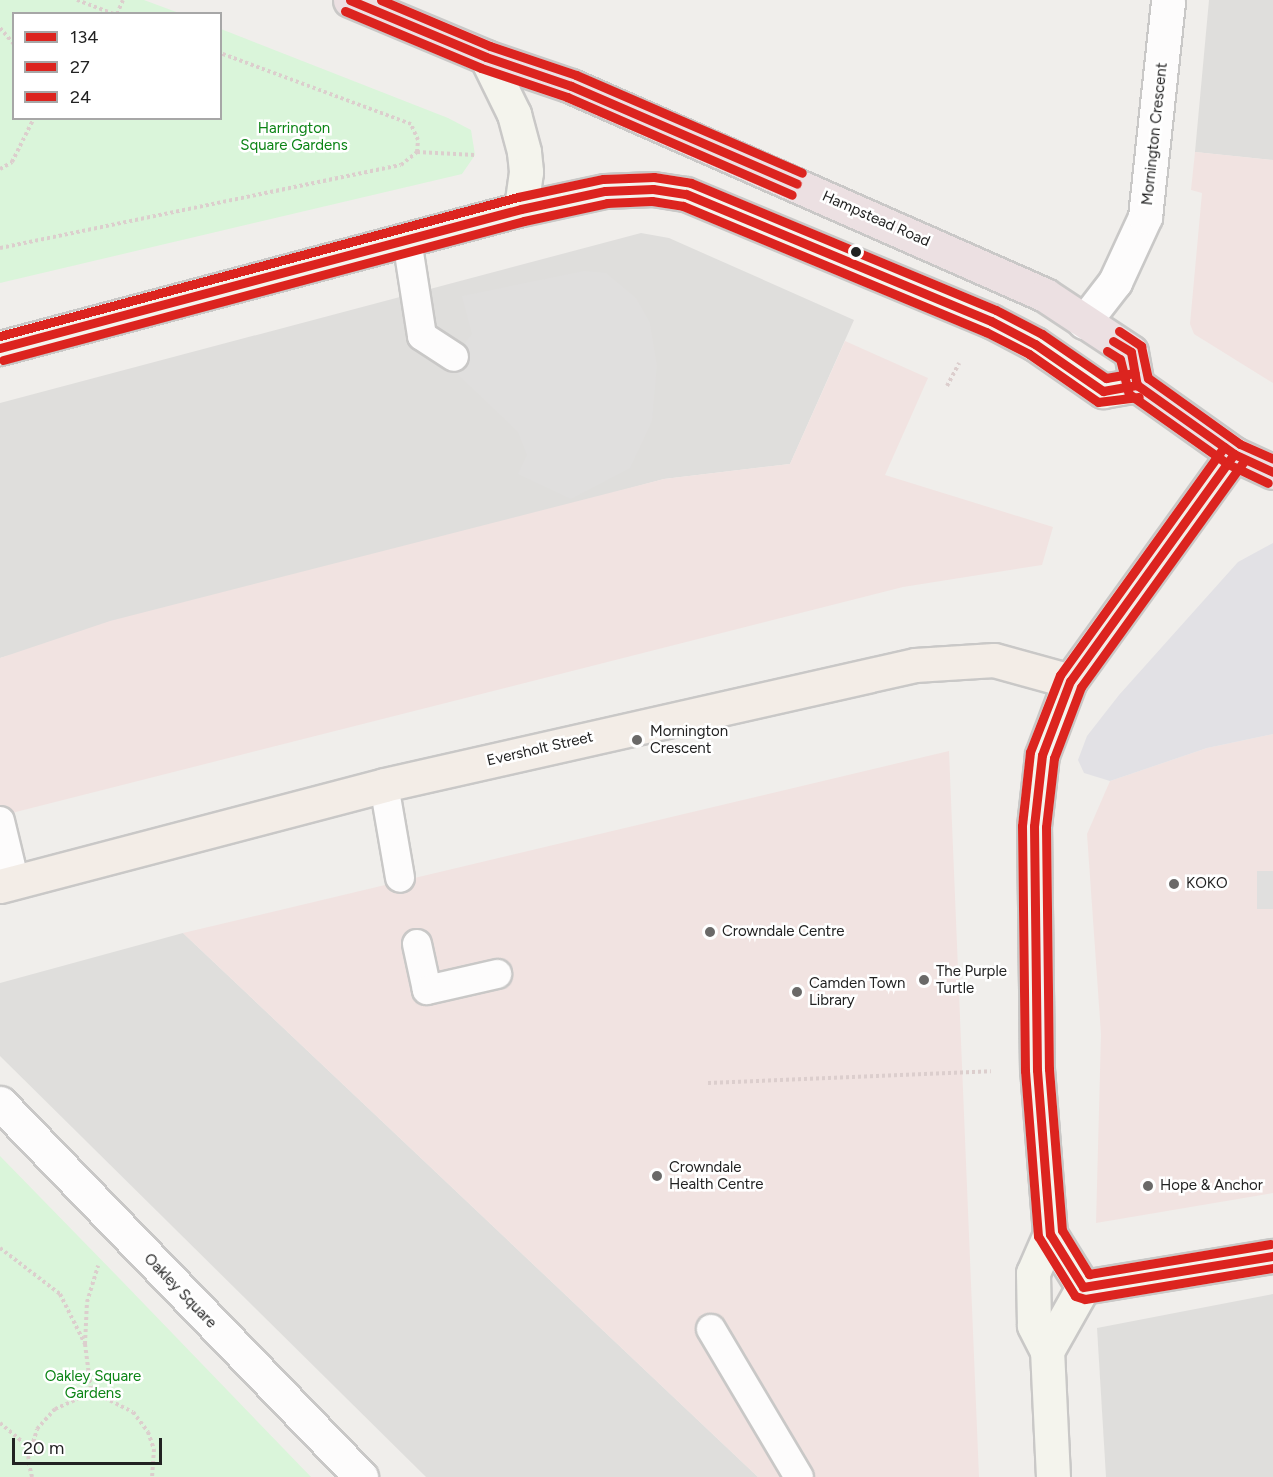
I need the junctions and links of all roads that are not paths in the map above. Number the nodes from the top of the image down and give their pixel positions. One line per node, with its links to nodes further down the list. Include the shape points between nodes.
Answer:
1 (350, 0): 3 (highway, Hampstead Road)
2 (1168, 0): 6 (street, Mornington Crescent, via 1145,217 1115,282)
3 (486, 57): 4 (street, via 514,114 524,152 526,172); 6 (highway, Hampstead Road, via 571,86 934,245 1045,295)
4 (520, 209): 5 (street); 9 (street, via 605,191 653,189 686,194 991,321 1035,344 1103,391)
5 (406, 240): 7 (street); 8 (lane, via 422,336)
6 (1084, 322): 9 (highway, Hampstead Road, via 1131,352)
7 (0, 348)
8 (454, 357)
9 (1137, 385): 10 (highway)
10 (1234, 454): 11 (highway); 12 (main road)
11 (1273, 472)
12 (1070, 681): 13 (main road, Eversholt Street, via 994,660 947,660); 20 (street, via 1041,755 1035,826 1037,1070)
13 (384, 784): 15 (lane); 16 (main road, Eversholt Street)
14 (0, 821): 16 (lane)
15 (400, 879)
16 (7, 885)
17 (417, 944): 18 (lane, via 427,990)
18 (497, 974)
19 (0, 1103): 25 (street, Oakley Square)
20 (1050, 1234): 22 (street); 24 (street, via 1033,1273 1034,1325)
21 (1273, 1256): 22 (street)
22 (1083, 1287): 24 (street)
23 (711, 1329): 26 (lane)
24 (1047, 1351): 27 (street)
25 (361, 1477)
26 (799, 1477)
27 (1053, 1477)

